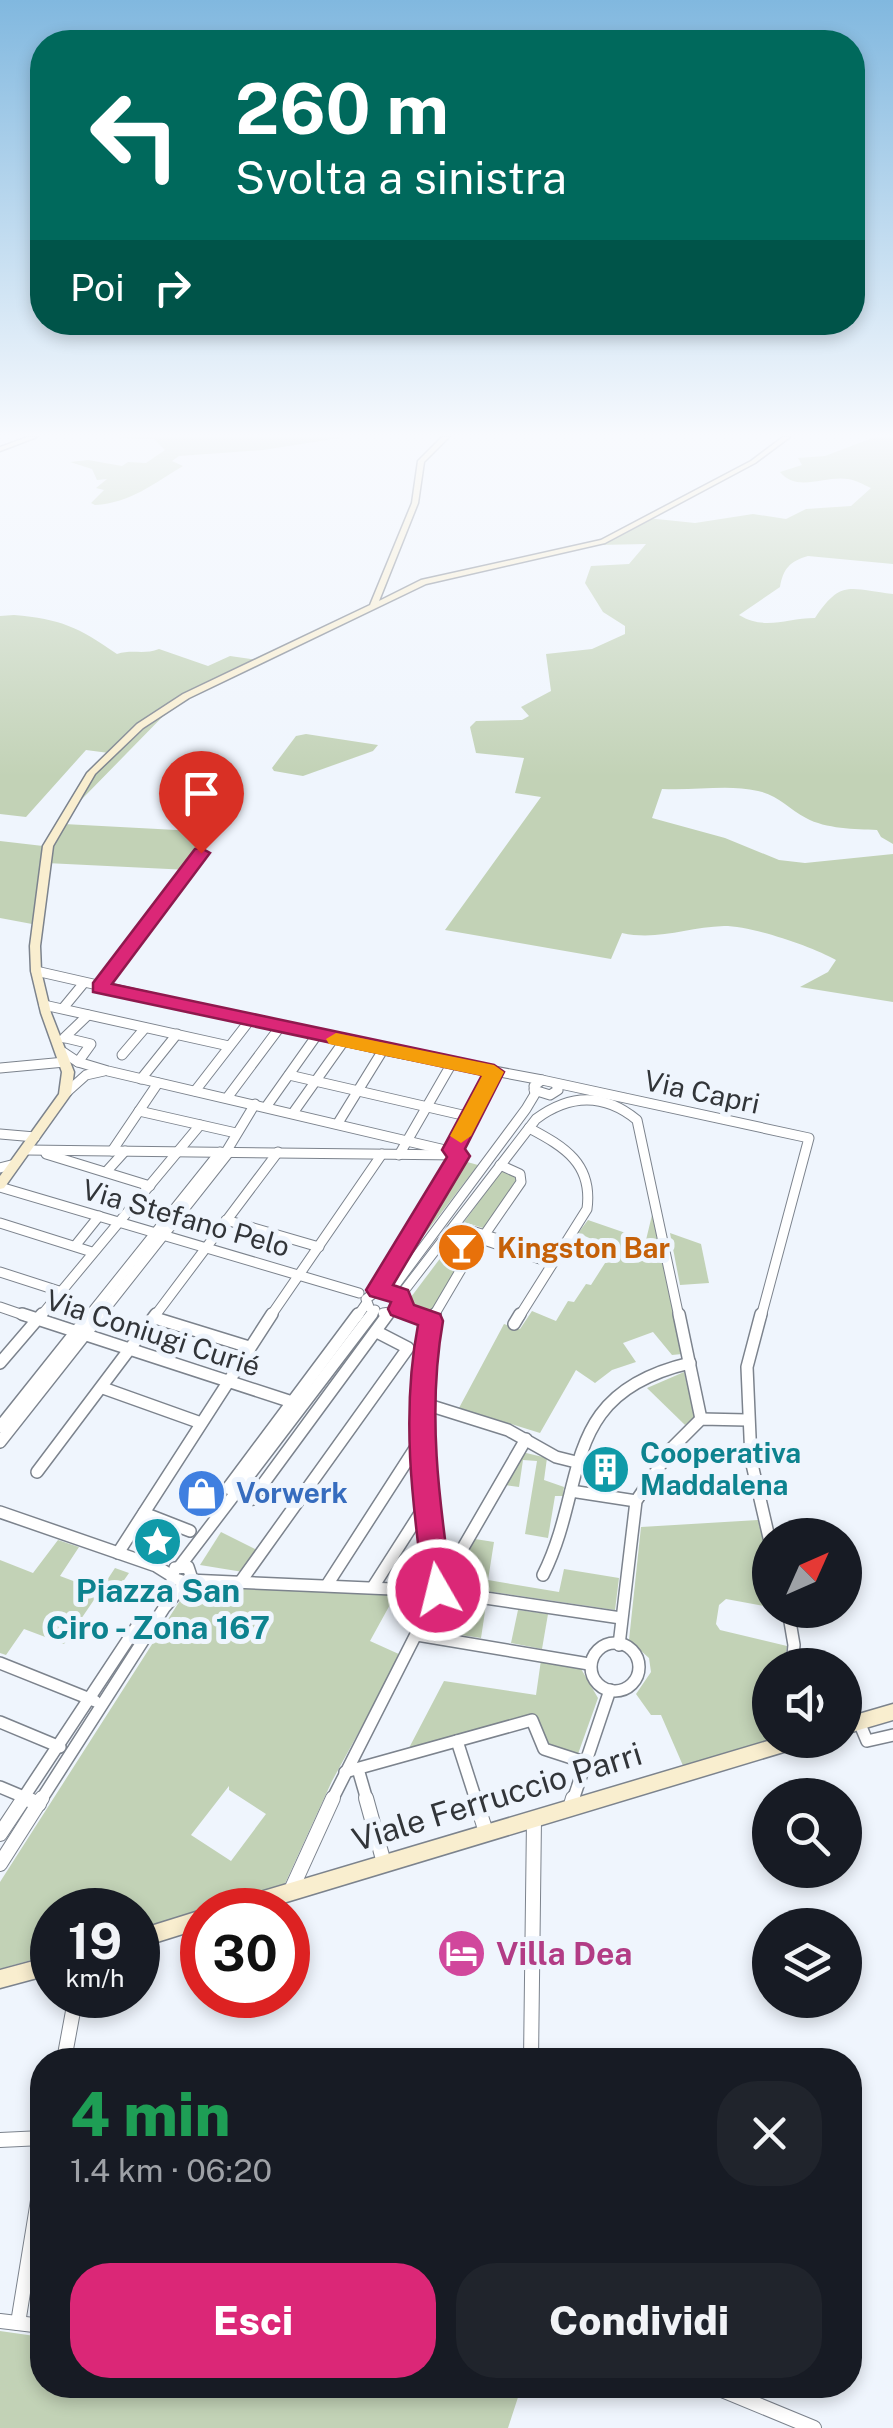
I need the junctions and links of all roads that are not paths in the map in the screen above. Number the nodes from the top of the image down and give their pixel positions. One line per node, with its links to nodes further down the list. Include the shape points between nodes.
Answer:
1 (396, 550): 3 (main road)
2 (566, 550): 3 (main road, via 424,582)
3 (373, 606): 5 (main road, via 169,705 91,773 48,846)
4 (201, 853): 8 (street)
5 (36, 971): 6 (street, Via Capri); 7 (main road)
6 (80, 984): 7 (street, Via Capri); 8 (street, Via Capri); 9 (street)
7 (38, 985): 10 (main road)
8 (100, 988): 12 (street, Via Capri)
9 (69, 1008): 10 (street); 11 (street)
10 (45, 1009): 21 (main road)
11 (88, 1015): 14 (street); 21 (street)
12 (250, 1020): 13 (street, Via Capri); 18 (street)
13 (280, 1026): 16 (street, Via Capri); 35 (street)
14 (145, 1028): 15 (street); 20 (street)
15 (176, 1034): 18 (street); 27 (street)
16 (317, 1035): 17 (street, Via Capri); 26 (street)
17 (344, 1041): 19 (street, Via Capri); 28 (street)
18 (229, 1046): 31 (street)
19 (383, 1050): 22 (street, Via Capri); 32 (street)
20 (122, 1055)
21 (66, 1056): 23 (street); 24 (street); 34 (main road)
22 (452, 1064): 25 (street, Via Capri); 38 (street)
23 (0, 1068)
24 (92, 1069): 27 (street); 34 (street)
25 (497, 1072): 30 (street, Via Capri); 42 (street)
26 (289, 1075): 28 (street); 37 (street)
27 (141, 1079): 29 (street)
28 (315, 1082): 32 (street); 41 (street)
29 (158, 1083): 31 (street); 40 (street)
30 (537, 1085): 33 (street, Via Capri); 33 (street, Via Capri); 39 (street)
31 (195, 1091): 35 (street)
32 (358, 1091): 38 (street); 43 (street)
33 (554, 1091): 39 (street); 98 (street, Via Capri, via 586,1089 809,1138 750,1350)
34 (65, 1094): 49 (main road)
35 (227, 1098): 36 (street)
36 (255, 1104): 37 (street); 46 (street)
37 (266, 1107): 41 (street)
38 (427, 1107): 42 (street); 48 (street)
39 (526, 1110): 79 (street)
40 (139, 1111): 44 (street); 50 (street)
41 (293, 1113): 43 (street)
42 (470, 1116): 55 (street)
43 (338, 1123): 48 (street)
44 (200, 1125): 46 (street); 52 (street)
45 (528, 1128): 59 (street); 75 (street, via 568,1149 590,1184 587,1209); 92 (street, via 554,1103 572,1099 597,1099 637,1120)
46 (236, 1133): 53 (street)
47 (0, 1134): 49 (street)
48 (409, 1139): 55 (street); 57 (street)
49 (32, 1145): 50 (street); 58 (main road); 61 (street)
50 (112, 1151): 51 (street)
51 (125, 1151): 52 (street); 61 (street)
52 (182, 1152): 53 (street); 63 (street)
53 (225, 1152): 54 (street); 69 (street)
54 (278, 1152): 56 (street); 65 (street)
55 (456, 1153): 57 (street); 79 (street)
56 (382, 1154): 57 (street); 73 (street)
57 (399, 1155)
58 (16, 1164): 60 (street); 62 (main road)
59 (500, 1165): 68 (street); 70 (street, via 522,1177)
60 (0, 1168)
61 (106, 1172): 63 (street)
62 (0, 1186): 64 (street, Via Stefano Pelo)
63 (150, 1186): 66 (street)
64 (99, 1216): 66 (street, Via Stefano Pelo); 71 (street)
65 (226, 1220): 72 (street); 73 (street)
66 (118, 1222): 69 (street, Via Stefano Pelo); 74 (street)
67 (1, 1225): 71 (street)
68 (456, 1226): 70 (street); 79 (street)
69 (159, 1234): 72 (street, Via Stefano Pelo); 88 (street)
70 (485, 1237): 75 (street); 85 (street)
71 (75, 1246): 74 (street)
72 (206, 1247): 77 (street, Via Stefano Pelo); 83 (street)
73 (319, 1247): 77 (street)
74 (92, 1252): 78 (street)
75 (554, 1260): 86 (street)
76 (0, 1272): 78 (street)
77 (299, 1275): 79 (street, Via Stefano Pelo); 89 (street)
78 (58, 1291): 84 (street)
79 (376, 1297): 81 (street, via 403,1302); 82 (street, Via Stefano Pelo); 95 (street); 107 (street)
80 (0, 1307): 84 (street, Via Coniugi Curié)
81 (400, 1309): 82 (street); 85 (street)
82 (388, 1314): 87 (street)
83 (155, 1318): 89 (street); 90 (street)
84 (36, 1319): 88 (street, Via Coniugi Curié); 91 (street)
85 (431, 1321): 96 (street)
86 (514, 1324)
87 (377, 1332): 107 (street, via 252,1499); 117 (street, via 408,1348)
88 (80, 1334): 90 (street, Via Coniugi Curié); 100 (street); 103 (street)
89 (250, 1347): 93 (street)
90 (131, 1351): 93 (street, Via Coniugi Curié); 94 (street)
91 (0, 1362)
92 (690, 1364): 97 (street); 104 (street, via 624,1392)
93 (227, 1382): 95 (street, Via Coniugi Curié); 99 (street)
94 (103, 1388): 99 (street); 105 (street)
95 (292, 1402): 107 (street, via 228,1488)
96 (422, 1403): 101 (street); 102 (street)
97 (701, 1419): 98 (street); 108 (street)
98 (748, 1420): 112 (street)
99 (201, 1423): 111 (street)
100 (0, 1427)
101 (423, 1436): 109 (street); 118 (street)
102 (526, 1439): 104 (street); 120 (street)
103 (0, 1442)
104 (576, 1462): 106 (street)
105 (37, 1472)
106 (571, 1491): 108 (street); 116 (street, via 557,1550)
107 (238, 1492): 115 (street)
108 (636, 1501): 121 (street)
109 (426, 1504): 119 (street); 120 (street)
110 (0, 1512): 114 (street)
111 (144, 1513): 113 (street); 114 (street)
112 (764, 1518)
113 (190, 1531)
114 (118, 1553): 115 (street)
115 (182, 1574): 117 (street); 127 (street, via 154,1626)
116 (543, 1575)
117 (241, 1580): 118 (street)
118 (328, 1585): 119 (street)
119 (373, 1588): 120 (street)
120 (438, 1590): 121 (street); 122 (street)
121 (621, 1618): 123 (street)
122 (416, 1635): 125 (street); 137 (street)
123 (620, 1645): 125 (street, via 596,1650); 126 (street, via 635,1654 641,1670 633,1685)
124 (0, 1663): 127 (street)
125 (588, 1664): 126 (street, via 594,1680)
126 (610, 1690): 136 (street)
127 (96, 1701): 134 (street)
128 (893, 1712): 129 (main road)
129 (862, 1721)
130 (0, 1722): 134 (street)
131 (862, 1735): 132 (street, via 867,1741)
132 (893, 1735)
133 (458, 1741): 136 (street, via 532,1720 544,1750); 137 (street); 143 (street)
134 (65, 1750): 139 (street); 140 (street)
135 (752, 1752): 141 (main road, Viale Ferruccio Parri)
136 (584, 1762): 141 (street)
137 (352, 1770): 146 (street); 147 (street)
138 (0, 1787): 139 (street)
139 (24, 1797): 140 (street); 144 (street)
140 (38, 1804): 145 (street)
141 (572, 1805): 142 (main road, Viale Ferruccio Parri)
142 (534, 1817): 143 (main road, Viale Ferruccio Parri); 153 (street)
143 (486, 1832): 146 (main road, Viale Ferruccio Parri)
144 (0, 1834)
145 (0, 1864)
146 (384, 1864): 148 (main road, Viale Ferruccio Parri)
147 (293, 1888)
148 (301, 1888)
149 (30, 1971): 150 (main road)
150 (0, 1980)
151 (72, 2018): 152 (street)
152 (66, 2048)
153 (531, 2048)
154 (30, 2139): 155 (street)
155 (0, 2140)
156 (30, 2250): 158 (street)
157 (0, 2321): 158 (street)
158 (18, 2323): 159 (street)
159 (30, 2324)
160 (741, 2398): 161 (street)
161 (814, 2428)

